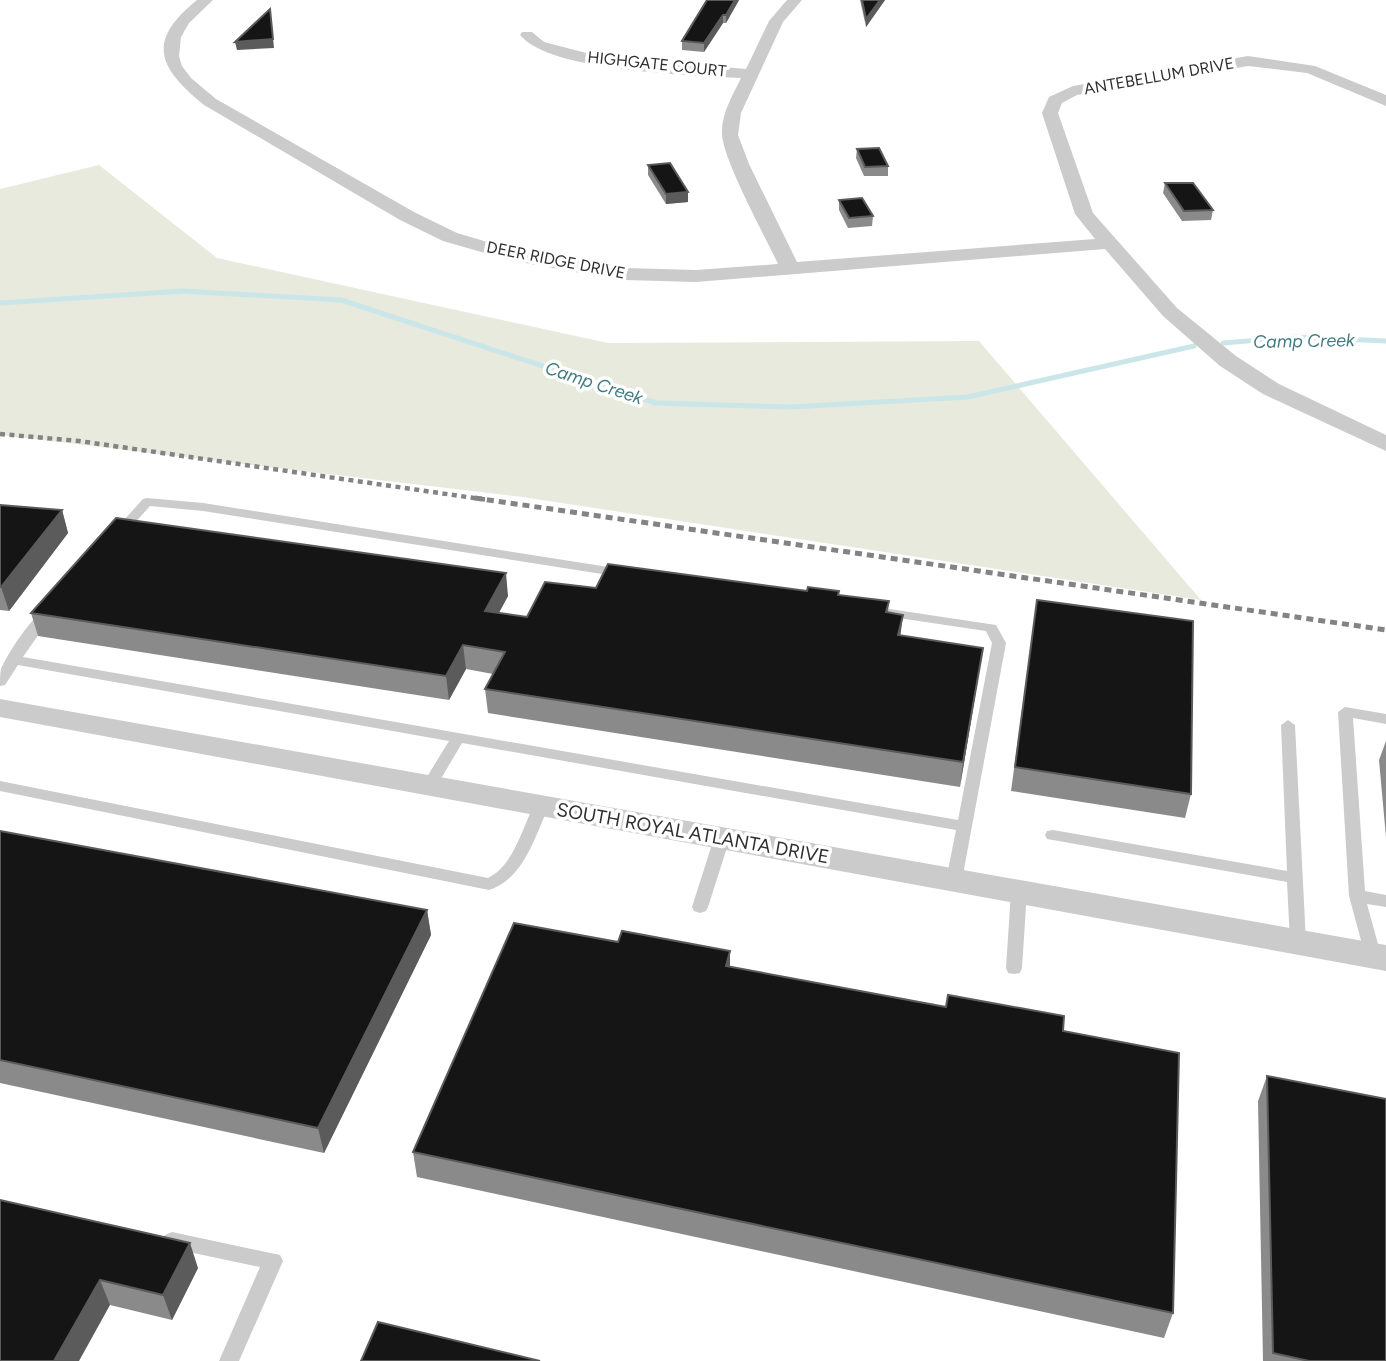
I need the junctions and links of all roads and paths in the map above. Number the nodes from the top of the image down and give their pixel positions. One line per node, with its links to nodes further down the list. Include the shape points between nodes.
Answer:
1 (206, 0): 7 (street, DEER RIDGE DRIVE, via 179,25 170,49 173,65 184,81 210,102 302,156 450,237 509,254 625,274 696,276)
2 (795, 0): 4 (street, via 775,21)
3 (527, 35): 4 (street, HIGHGATE COURT, via 536,44 586,58)
4 (750, 74): 7 (street, via 733,113 730,135)
5 (1386, 102): 6 (street, ANTEBELLUM DRIVE, via 1310,69 1248,61 1086,88 1055,100 1050,113 1084,214)
6 (1111, 243): 7 (street, DEER RIDGE DRIVE); 8 (street, ANTEBELLUM DRIVE, via 1170,313 1228,361 1271,388)
7 (790, 268)
8 (1386, 444)
9 (111, 542): 10 (lane, via 147,502)
10 (629, 574)
11 (58, 600): 13 (lane, via 32,629)
12 (870, 610): 22 (lane, via 991,628 999,643)
13 (16, 660): 14 (lane); 18 (lane)
14 (0, 682)
15 (0, 708): 19 (street, SOUTH ROYAL ATLANTA DRIVE)
16 (1386, 719): 28 (lane, via 1345,712)
17 (1288, 725): 25 (lane)
18 (458, 737): 19 (lane); 22 (lane)
19 (430, 785): 21 (street, SOUTH ROYAL ATLANTA DRIVE)
20 (0, 786): 21 (lane, via 489,884 508,873)
21 (541, 806): 24 (street, SOUTH ROYAL ATLANTA DRIVE)
22 (964, 826): 26 (lane)
23 (1054, 835): 25 (lane)
24 (722, 838): 26 (street, SOUTH ROYAL ATLANTA DRIVE); 30 (lane)
25 (1295, 878): 31 (lane)
26 (954, 880): 27 (street, SOUTH ROYAL ATLANTA DRIVE)
27 (1019, 891): 31 (street, SOUTH ROYAL ATLANTA DRIVE); 33 (lane)
28 (1357, 896): 29 (lane); 32 (lane)
29 (1386, 901)
30 (700, 907)
31 (1298, 942): 32 (street, SOUTH ROYAL ATLANTA DRIVE)
32 (1379, 956)
33 (1014, 968)
34 (153, 1237): 35 (lane, via 273,1261)
35 (229, 1361)

